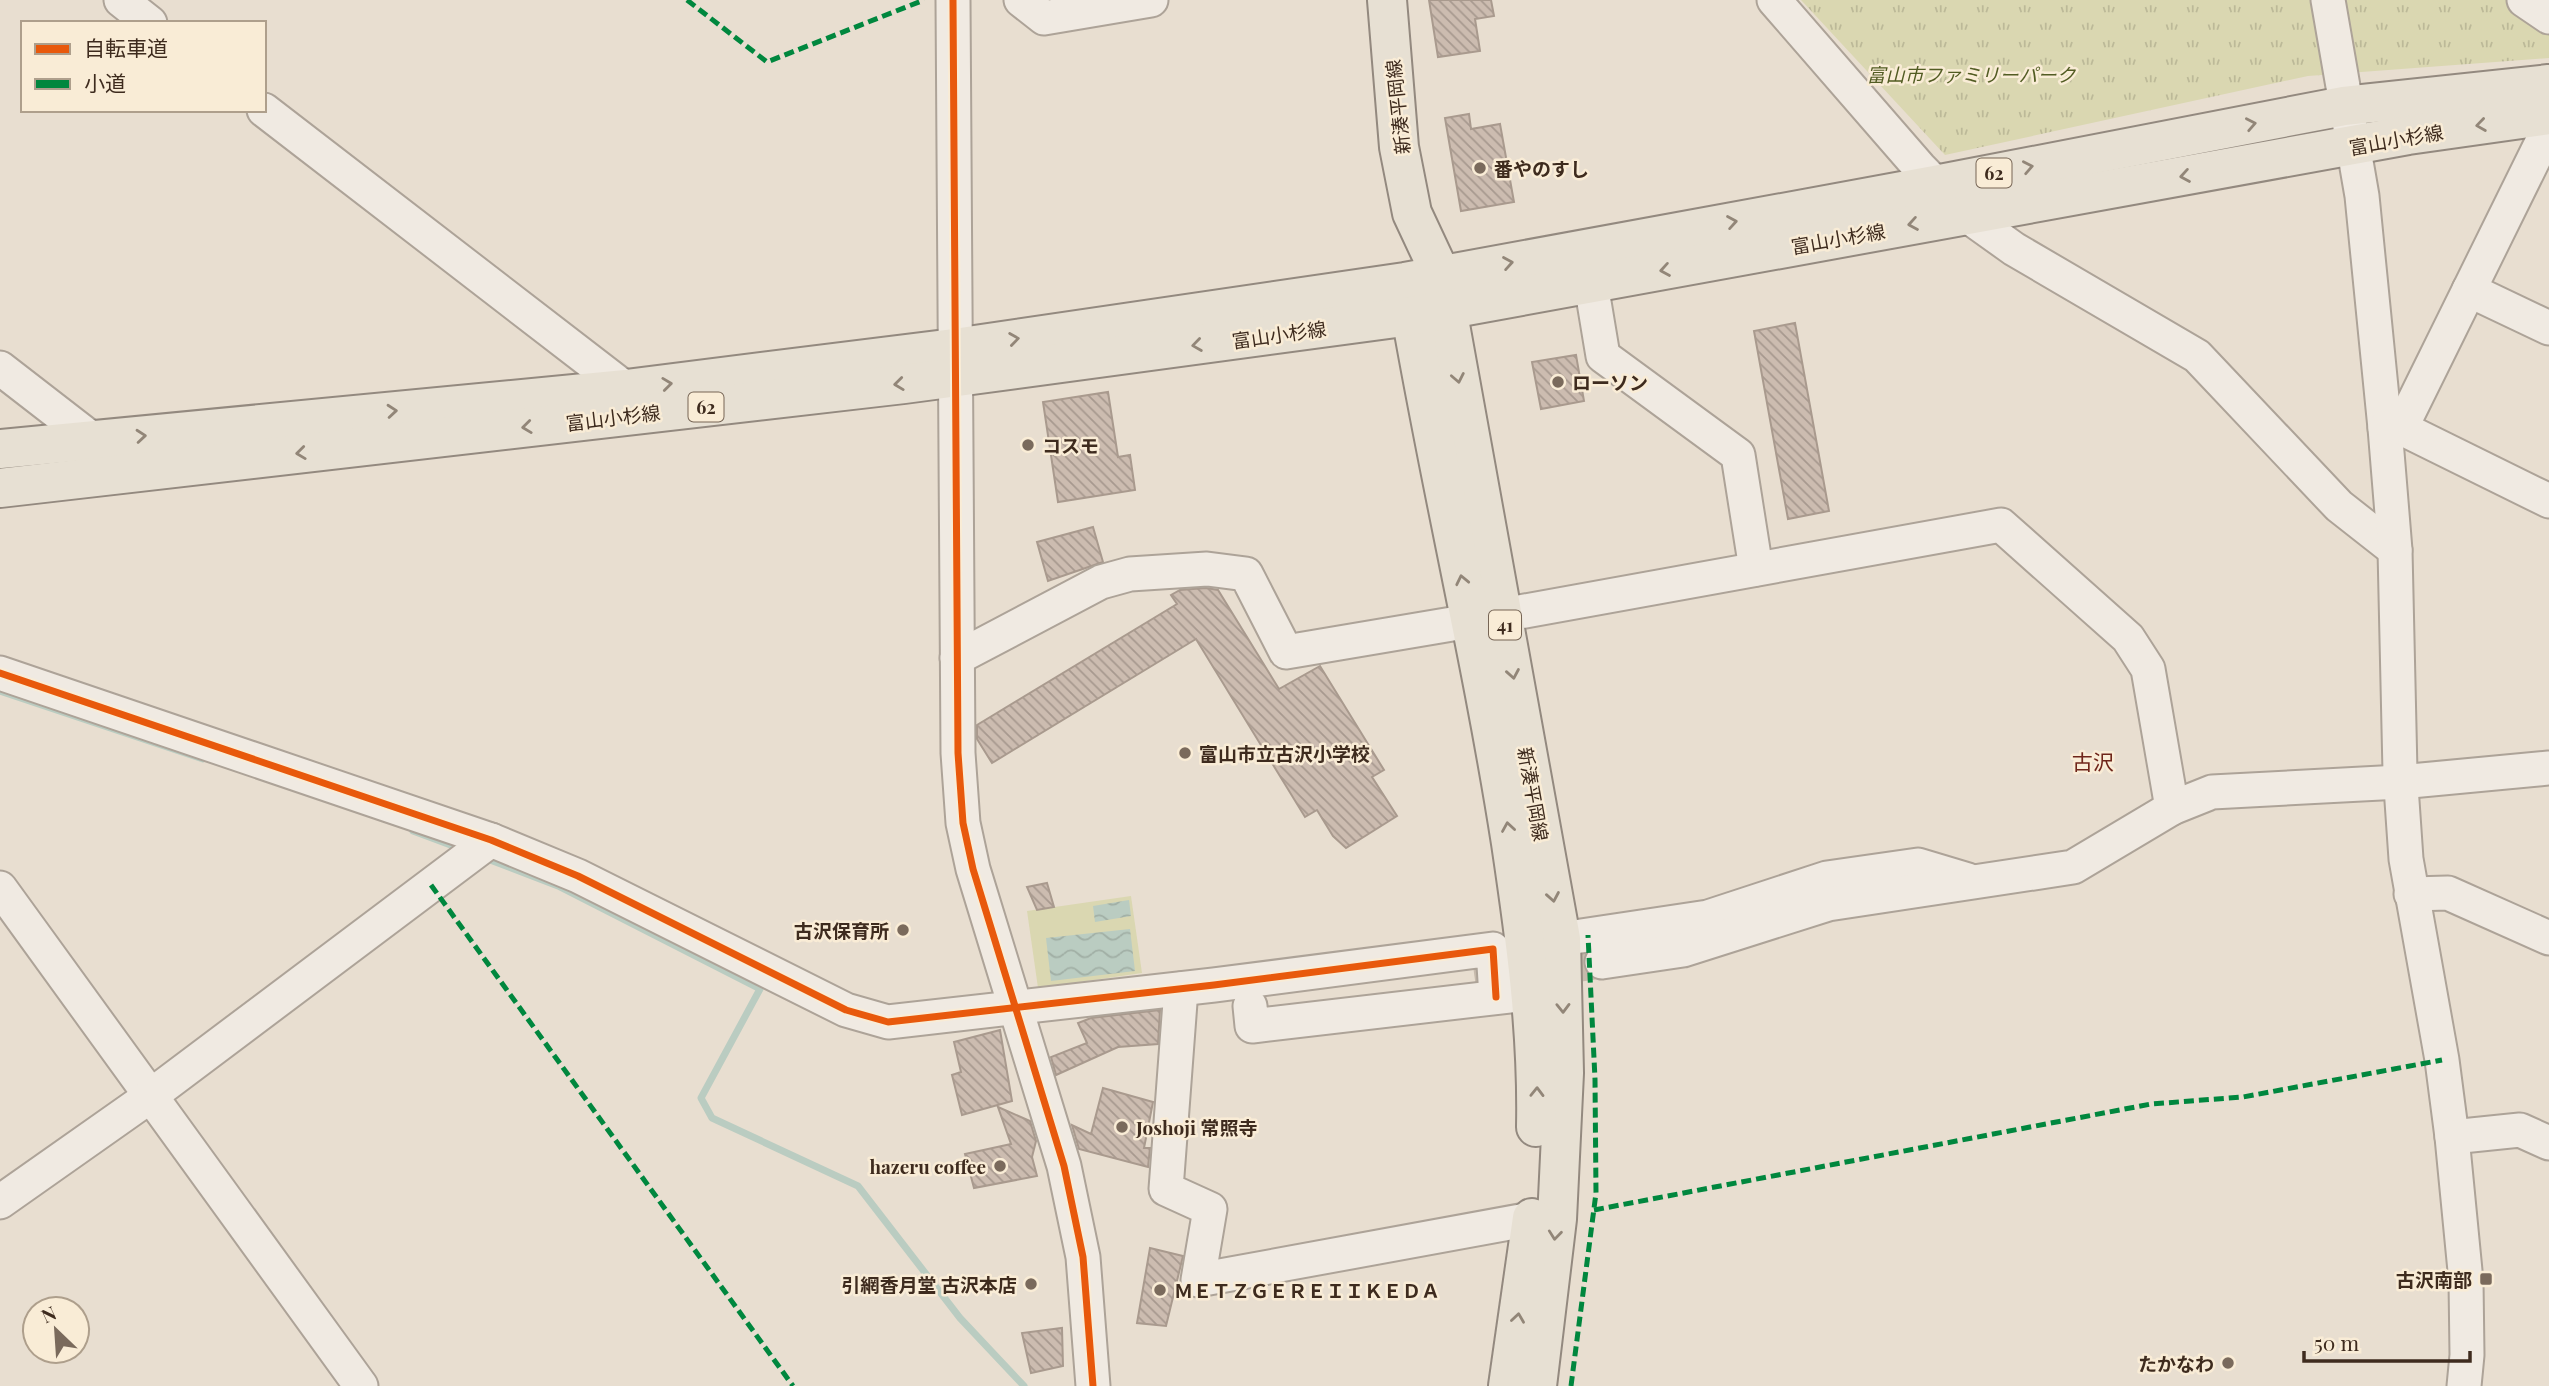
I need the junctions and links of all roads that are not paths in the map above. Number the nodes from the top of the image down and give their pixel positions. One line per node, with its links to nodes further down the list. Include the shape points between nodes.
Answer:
1 (121, 0): 10 (street)
2 (953, 0): 22 (street)
3 (1021, 0): 4 (street, via 1044,18)
4 (1151, 0)
5 (1387, 0): 20 (main road, 新湊平岡線 / 41, via 1399,146)
6 (1774, 0): 16 (street)
7 (2328, 0): 12 (street)
8 (2524, 0): 9 (street)
9 (2549, 18)
10 (147, 21)
11 (2549, 84): 12 (main road, 富山小杉線 / 62)
12 (2344, 106): 15 (street); 16 (main road, 富山小杉線 / 62, one-way to 12)
13 (266, 112): 24 (street)
14 (2549, 116): 15 (main road, 富山小杉線 / 62, one-way to 15); 19 (street, via 2544,138)
15 (2352, 147): 17 (main road, 富山小杉線 / 62, one-way to 17); 25 (street)
16 (1935, 185): 17 (street); 20 (main road, 富山小杉線 / 62, one-way to 16)
17 (1965, 214): 18 (main road, 富山小杉線 / 62, one-way to 18); 30 (street, via 2014,249 2197,356 2339,506)
18 (1591, 284): 20 (main road, 富山小杉線 / 62); 31 (street, via 1603,356 1738,455)
19 (2469, 290): 21 (street); 25 (street)
20 (1426, 296): 22 (main road, 富山小杉線 / 62); 32 (main road, 新湊平岡線 / 41)
21 (2549, 328)
22 (955, 362): 24 (main road, 富山小杉線 / 62, one-way to 22); 28 (main road, 富山小杉線 / 62, one-way to 28); 33 (street)
23 (0, 368): 26 (street)
24 (626, 389): 26 (main road, 富山小杉線 / 62, one-way to 24)
25 (2393, 428): 29 (street); 30 (street)
26 (93, 440): 27 (main road, 富山小杉線 / 62)
27 (0, 449)
28 (0, 488)
29 (2549, 501)
30 (2395, 550): 36 (street)
31 (1756, 569): 32 (street); 37 (street, via 2001,525 2128,638 2148,669)
32 (1486, 618): 33 (street, via 1286,652 1246,574 1207,569 1130,574 1101,582); 43 (main road, 新湊平岡線 / 41, one-way to 43); 47 (main road, 新湊平岡線 / 41, one-way to 32, via 1526,943 1495,743)
33 (957, 658): 48 (street, via 963,823)
34 (0, 673): 38 (street)
35 (2549, 768): 36 (street)
36 (2400, 782): 37 (street, via 2212,792); 41 (street)
37 (2172, 808): 39 (street, via 2073,867)
38 (491, 840): 48 (street, via 578,876 869,1018 888,1022); 49 (street)
39 (1977, 882): 43 (street, via 1918,865 1827,878 1708,917); 44 (street, via 1828,904)
40 (0, 888): 49 (street)
41 (2411, 894): 42 (street, via 2448,893); 50 (street)
42 (2549, 938)
43 (1561, 939): 57 (main road, 新湊平岡線 / 41, one-way to 57, via 1564,1073 1557,1219)
44 (1597, 973)
45 (1214, 985): 46 (street); 47 (street, via 1250,1006 1252,1026); 47 (street, via 1493,949)
46 (1181, 989): 48 (street); 53 (street, via 1166,1189 1210,1209 1198,1280)
47 (1500, 990): 53 (main road, 新湊平岡線 / 41, one-way to 47, via 1537,1081)
48 (1017, 1007): 55 (street, via 1064,1166 1083,1257)
49 (149, 1097): 52 (street); 54 (street)
50 (2452, 1137): 51 (street, via 2519,1130); 58 (street, via 2466,1281)
51 (2549, 1143)
52 (0, 1202)
53 (1531, 1219): 56 (main road, 新湊平岡線 / 41, one-way to 53)
54 (361, 1386)
55 (1093, 1386)
56 (1508, 1386)
57 (1537, 1386)
58 (2464, 1386)

